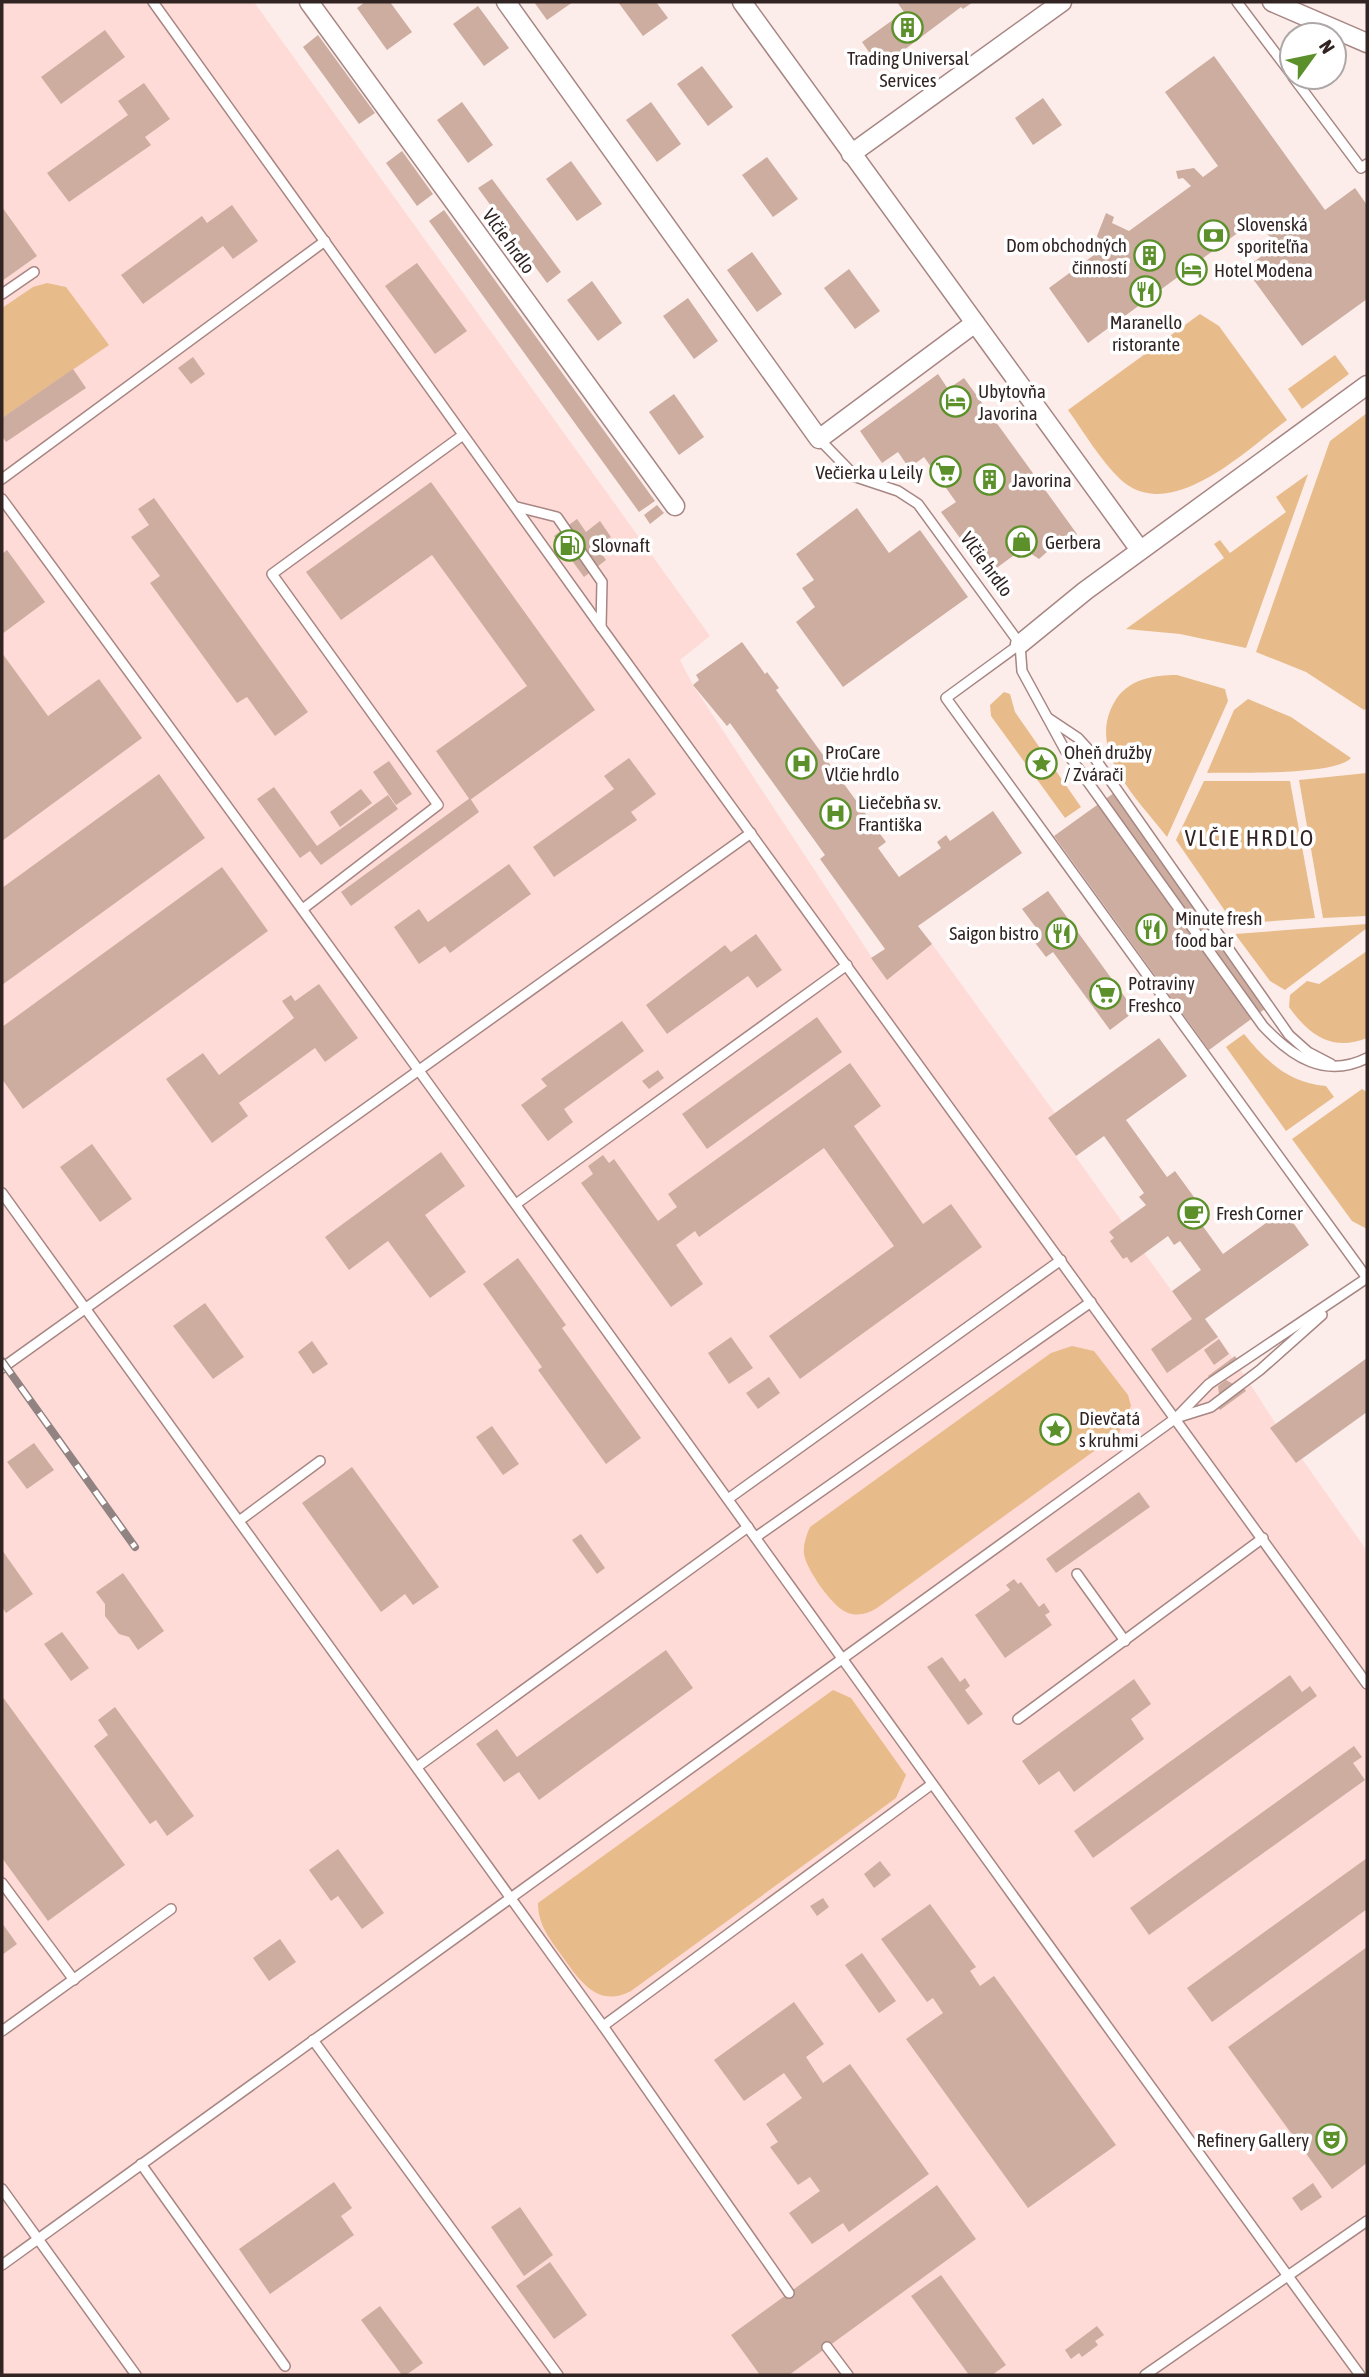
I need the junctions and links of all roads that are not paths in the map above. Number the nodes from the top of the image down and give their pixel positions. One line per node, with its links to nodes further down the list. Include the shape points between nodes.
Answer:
1 (153, 2): 13 (lane)
2 (309, 2): 22 (street, Vlčie hrdlo)
3 (506, 2): 19 (street, Vlčie hrdlo)
4 (742, 2): 11 (street)
5 (1062, 2): 11 (street)
6 (1237, 2): 9 (lane)
7 (1272, 2): 8 (street)
8 (1367, 43)
9 (1278, 56)
10 (1304, 91): 12 (lane, via 1361,168)
11 (851, 154): 16 (street)
12 (1367, 164)
13 (325, 241): 18 (lane); 20 (lane)
14 (34, 272): 15 (lane)
15 (2, 294)
16 (975, 323): 19 (street); 24 (street)
17 (1367, 385): 24 (street)
18 (463, 435): 23 (lane); 29 (lane, via 272,574 438,805)
19 (819, 439): 26 (lane, Vlčie hrdlo, via 856,477 898,491 918,504)
20 (2, 479)
21 (2, 499): 29 (lane)
22 (675, 506)
23 (517, 507): 25 (lane); 25 (lane, via 557,517 601,582)
24 (1140, 550): 26 (street)
25 (601, 627): 28 (lane)
26 (1020, 644): 27 (lane, via 1022,671); 37 (lane, via 946,698)
27 (1044, 715): 32 (lane, via 1088,750 1289,1035 1308,1052); 32 (lane, via 1082,776 1263,1026 1299,1059)
28 (751, 833): 30 (lane); 33 (lane)
29 (304, 908): 33 (lane)
30 (847, 965): 35 (lane); 36 (lane)
31 (1367, 1058): 32 (lane)
32 (1339, 1067)
33 (418, 1069): 35 (lane); 40 (lane)
34 (2, 1193): 40 (lane)
35 (516, 1204): 44 (lane)
36 (1061, 1261): 39 (lane); 44 (lane)
37 (1367, 1278): 38 (lane)
38 (1347, 1293): 42 (lane, via 1209,1384); 42 (lane, via 1240,1386 1211,1407)
39 (1091, 1302): 42 (lane); 47 (lane)
40 (85, 1307): 41 (lane); 45 (lane)
41 (2, 1368)
42 (1176, 1418): 48 (lane); 51 (lane)
43 (320, 1461): 45 (lane)
44 (728, 1499): 46 (lane)
45 (239, 1521): 54 (lane)
46 (748, 1527): 47 (lane); 54 (lane)
47 (756, 1537): 51 (lane)
48 (1263, 1538): 50 (lane); 52 (lane)
49 (1077, 1574): 50 (lane)
50 (1125, 1641): 53 (lane)
51 (843, 1658): 55 (lane); 57 (lane)
52 (1367, 1684)
53 (1018, 1719)
54 (417, 1767): 57 (lane)
55 (932, 1784): 60 (lane); 68 (lane)
56 (2, 1883): 59 (lane)
57 (511, 1898): 60 (lane); 62 (lane)
58 (171, 1909): 59 (lane)
59 (74, 1980): 61 (lane)
60 (603, 2026): 69 (lane)
61 (2, 2031)
62 (313, 2040): 63 (lane); 73 (lane)
63 (141, 2164): 66 (lane); 71 (lane)
64 (2, 2189): 66 (lane)
65 (1367, 2221): 68 (lane)
66 (38, 2238): 67 (lane); 72 (lane)
67 (2, 2265)
68 (1287, 2276): 75 (lane); 76 (lane)
69 (789, 2293)
70 (827, 2347): 74 (lane)
71 (285, 2366)
72 (136, 2375)
73 (558, 2375)
74 (848, 2375)
75 (1145, 2375)
76 (1360, 2375)

